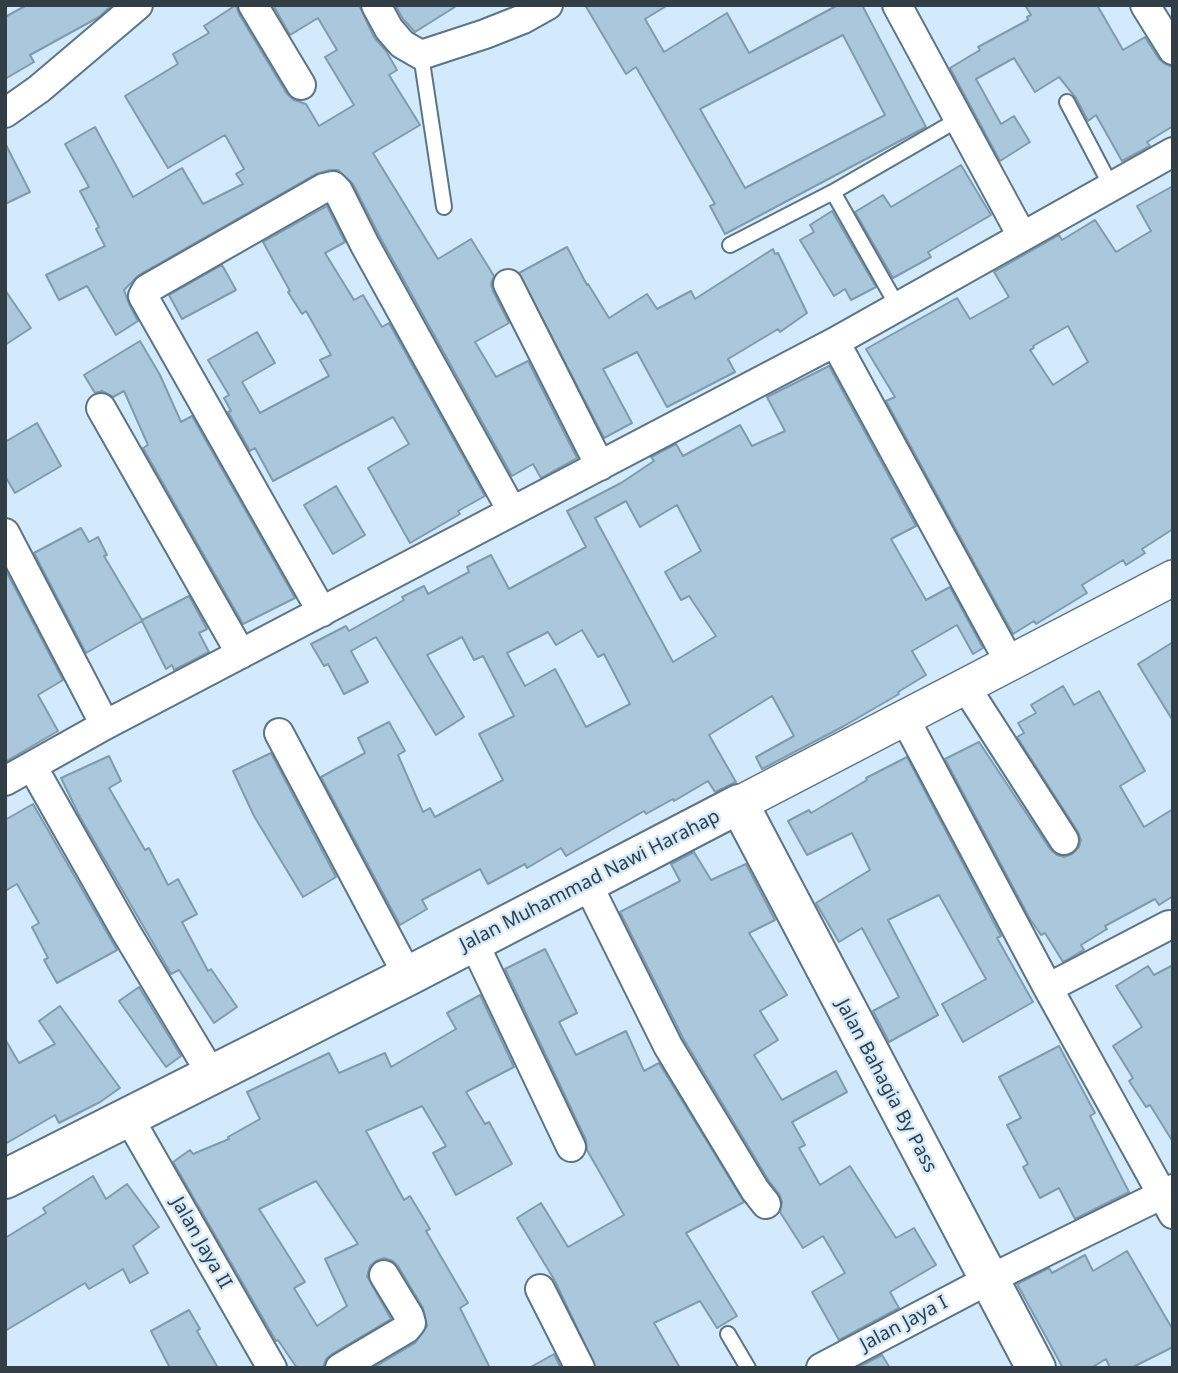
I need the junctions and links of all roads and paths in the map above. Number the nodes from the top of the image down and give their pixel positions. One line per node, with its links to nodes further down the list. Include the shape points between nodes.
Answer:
1 (138, 5): 11 (street)
2 (253, 5): 9 (street)
3 (376, 5): 8 (street, via 402,44)
4 (548, 5): 8 (street, via 485,34)
5 (897, 5): 12 (street)
6 (1145, 5): 7 (street)
7 (1173, 50)
8 (421, 55): 16 (lane)
9 (301, 85)
10 (1067, 102): 14 (lane)
11 (5, 113)
12 (959, 119): 15 (lane); 17 (street)
13 (1173, 152): 14 (street)
14 (1111, 186): 17 (street)
15 (833, 192): 18 (lane); 20 (lane)
16 (444, 207)
17 (1022, 236): 20 (street)
18 (730, 245)
19 (508, 284): 23 (street)
20 (898, 307): 21 (street)
21 (835, 342): 23 (street); 29 (street)
22 (101, 408): 28 (street)
23 (600, 466): 24 (street)
24 (512, 511): 27 (street); 27 (street, via 338,191 330,186 301,200 147,289 143,300)
25 (5, 533): 32 (street)
26 (1173, 578): 29 (street, Jalan Muhammad Nawi Harahap)
27 (322, 612): 28 (street)
28 (241, 654): 32 (street)
29 (1010, 663): 30 (street, Jalan Muhammad Nawi Harahap)
30 (965, 686): 31 (street, Jalan Muhammad Nawi Harahap); 37 (street)
31 (904, 717): 36 (street, Jalan Muhammad Nawi Harahap); 42 (street)
32 (105, 725): 34 (street)
33 (279, 733): 41 (street)
34 (33, 766): 35 (street); 43 (street)
35 (5, 781)
36 (738, 804): 38 (main road, Jalan Muhammad Nawi Harahap); 50 (main road, Jalan Bahagia By Pass)
37 (1064, 840)
38 (587, 883): 40 (main road, Jalan Muhammad Nawi Harahap); 48 (street, via 668,1046)
39 (1169, 925): 42 (street)
40 (473, 941): 41 (main road, Jalan Muhammad Nawi Harahap); 45 (street)
41 (408, 975): 43 (main road, Jalan Muhammad Nawi Harahap)
42 (1048, 988): 47 (street)
43 (212, 1075): 44 (main road, Jalan Muhammad Nawi Harahap)
44 (129, 1118): 46 (main road, Jalan Muhammad Nawi Harahap); 53 (street, Jalan Jaya II)
45 (571, 1147)
46 (5, 1179)
47 (1169, 1200): 50 (street, Jalan Jaya I)
48 (766, 1203)
49 (384, 1275): 54 (street, via 411,1323)
50 (988, 1280): 57 (street, Jalan Jaya I); 58 (main road, Jalan Bahagia By Pass)
51 (540, 1289): 55 (street)
52 (728, 1334): 56 (lane)
53 (272, 1368)
54 (340, 1368)
55 (580, 1368)
56 (748, 1368)
57 (821, 1368)
58 (1036, 1368)

